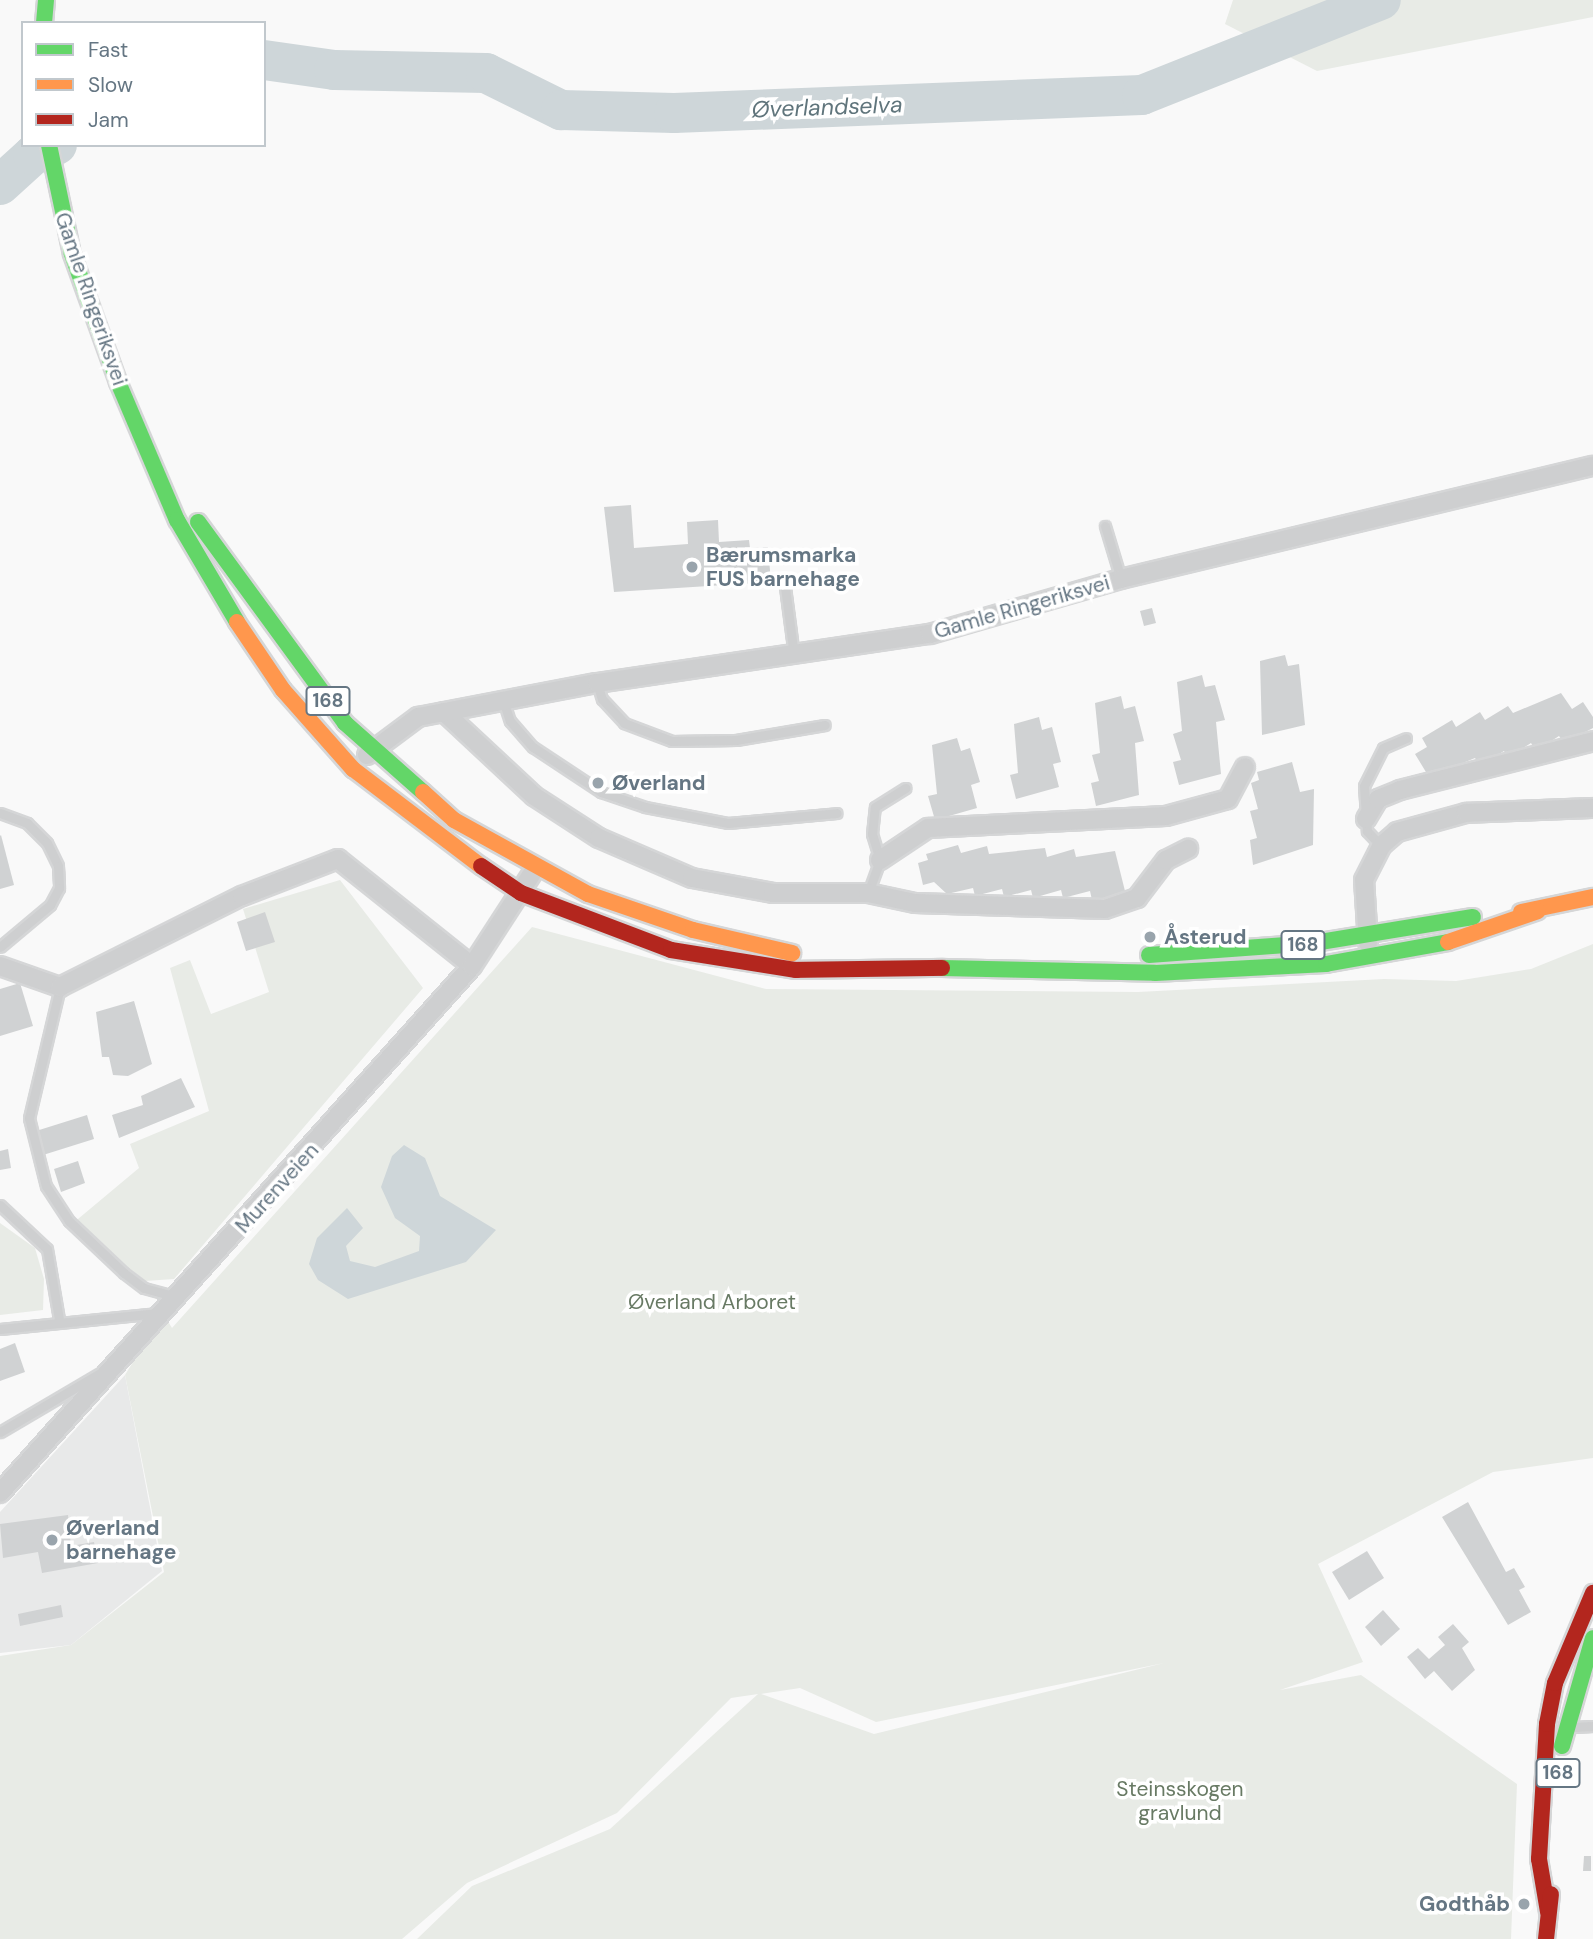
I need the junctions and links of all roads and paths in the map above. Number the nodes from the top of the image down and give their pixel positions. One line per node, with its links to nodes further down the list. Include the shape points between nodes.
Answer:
1 (46, 0): 2 (main road)
2 (44, 21)
3 (49, 147): 5 (main road, Gamle Ringeriksvei / 168, via 57,193 94,320)
4 (1593, 466): 7 (street, Gamle Ringeriksvei)
5 (167, 486): 16 (main road, Gamle Ringeriksvei / 168, via 287,651); 18 (main road, Gamle Ringeriksvei / 168, via 177,520 257,654)
6 (1105, 526): 7 (lane)
7 (1121, 579): 9 (street, Gamle Ringeriksvei, via 930,634)
8 (785, 587): 9 (lane)
9 (794, 656): 10 (street, Gamle Ringeriksvei)
10 (597, 683): 11 (street, Gamle Ringeriksvei); 13 (lane, via 601,699 624,723 672,741 710,743)
11 (503, 701): 12 (street, Gamle Ringeriksvei); 22 (lane, via 510,721 533,747 601,792 645,807 728,823)
12 (444, 712): 16 (street, Gamle Ringeriksvei, via 418,717); 28 (street, via 534,796 640,859 692,878 773,893)
13 (825, 726)
14 (1406, 738): 23 (lane, via 1387,744 1372,764 1362,796)
15 (1593, 741): 23 (street, via 1400,790 1378,799)
16 (372, 751): 18 (street, Gamle Ringeriksvei); 27 (main road, Gamle Ringeriksvei / 168, via 454,820)
17 (1245, 767): 26 (street, via 1228,799 1166,816 928,828 896,844)
18 (353, 769): 29 (main road, Gamle Ringeriksvei / 168, via 421,827)
19 (905, 788): 26 (lane, via 875,807 872,834)
20 (1593, 808): 24 (street, via 1439,817 1414,824)
21 (0, 813): 33 (lane, via 27,823 47,844 58,866 59,888 50,905)
22 (837, 813)
23 (1366, 819): 24 (lane)
24 (1381, 846): 32 (street, via 1364,880)
25 (1188, 849): 28 (street, via 1166,860 1137,898 1105,909 915,903)
26 (880, 860): 28 (lane)
27 (535, 869): 29 (street, Murenveien); 37 (main road, Gamle Ringeriksvei / 168, via 631,910)
28 (868, 892)
29 (521, 893): 36 (street, Murenveien); 37 (main road, Gamle Ringeriksvei / 168, via 627,938 705,959 796,970)
30 (1593, 897): 31 (main road, Gamle Ringeriksvei / 168)
31 (1538, 911): 32 (main road, Gamle Ringeriksvei / 168); 34 (main road, Gamle Ringeriksvei / 168, via 1503,927)
32 (1367, 936): 34 (street); 38 (main road, Gamle Ringeriksvei / 168)
33 (0, 947)
34 (1370, 957): 38 (main road, Gamle Ringeriksvei / 168, via 1192,973)
35 (0, 966): 39 (street)
36 (472, 966): 39 (street, via 338,859 242,896); 41 (street, Murenveien)
37 (826, 966): 38 (main road, Gamle Ringeriksvei / 168)
38 (1067, 966)
39 (60, 987): 41 (lane, via 29,1118 46,1186 69,1221 124,1273 144,1288)
40 (0, 1205): 43 (lane, via 47,1249)
41 (179, 1298): 42 (street, Murenveien)
42 (163, 1313): 43 (lane); 45 (street, Murenveien)
43 (59, 1319): 44 (lane)
44 (0, 1329)
45 (120, 1362): 46 (lane); 47 (street, Murenveien)
46 (0, 1432)
47 (0, 1493)
48 (1593, 1593): 50 (main road, 168, via 1555,1683)
49 (1593, 1638): 51 (main road, 168)
50 (1547, 1724): 51 (lane); 53 (main road, 168, via 1539,1859)
51 (1566, 1726): 52 (lane); 53 (main road, 168)
52 (1593, 1726)
53 (1548, 1912): 54 (main road, 168)
54 (1546, 1939)

